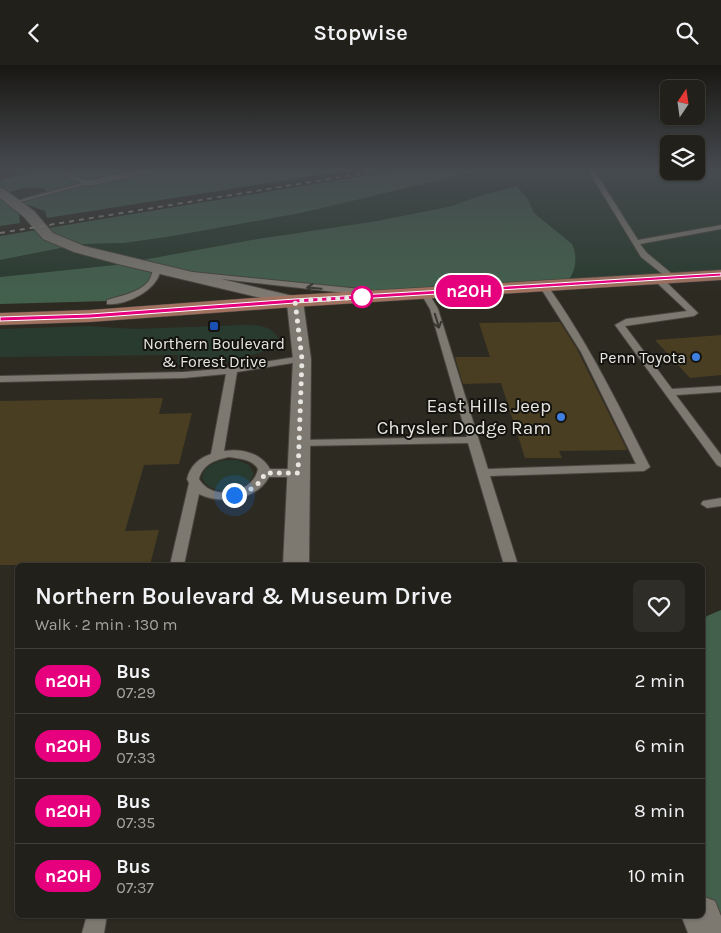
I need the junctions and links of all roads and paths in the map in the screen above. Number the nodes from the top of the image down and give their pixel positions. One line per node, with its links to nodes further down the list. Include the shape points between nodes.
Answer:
1 (25, 211): 5 (street, via 53,239 92,253)
2 (615, 211): 4 (lane)
3 (721, 227): 4 (lane)
4 (636, 243): 7 (lane)
5 (157, 269): 10 (lane, one-way to 5); 11 (street); 12 (lane, via 154,282 149,287)
6 (721, 275): 7 (main road)
7 (666, 279): 8 (main road); 19 (lane, via 694,313 626,321 620,325)
8 (544, 287): 9 (main road); 26 (lane, via 592,365 644,467)
9 (425, 294): 10 (main road); 20 (lane, one-way to 20, via 434,309)
10 (398, 295): 11 (main road)
11 (295, 301): 12 (main road); 14 (main road); 15 (street)
12 (110, 302): 13 (main road)
13 (0, 304)
14 (0, 319)
15 (302, 359): 16 (lane); 21 (street)
16 (232, 370): 17 (lane, via 184,375); 22 (lane)
17 (0, 379)
18 (721, 389): 19 (lane)
19 (669, 392): 23 (lane)
20 (472, 440): 21 (lane); 26 (lane)
21 (300, 443): 25 (street)
22 (217, 455): 24 (lane, via 251,456 264,466); 27 (lane, via 197,467)
23 (721, 463)
24 (265, 473): 25 (lane); 27 (lane, via 255,487 234,495 210,494)
25 (298, 473): 31 (street)
26 (483, 473): 32 (lane)
27 (195, 484): 30 (lane)
28 (721, 502): 29 (lane)
29 (707, 504)
30 (177, 563)
31 (296, 563)
32 (510, 563)
33 (96, 918): 35 (lane)
34 (702, 918): 36 (street)
35 (93, 933)
36 (708, 933)

